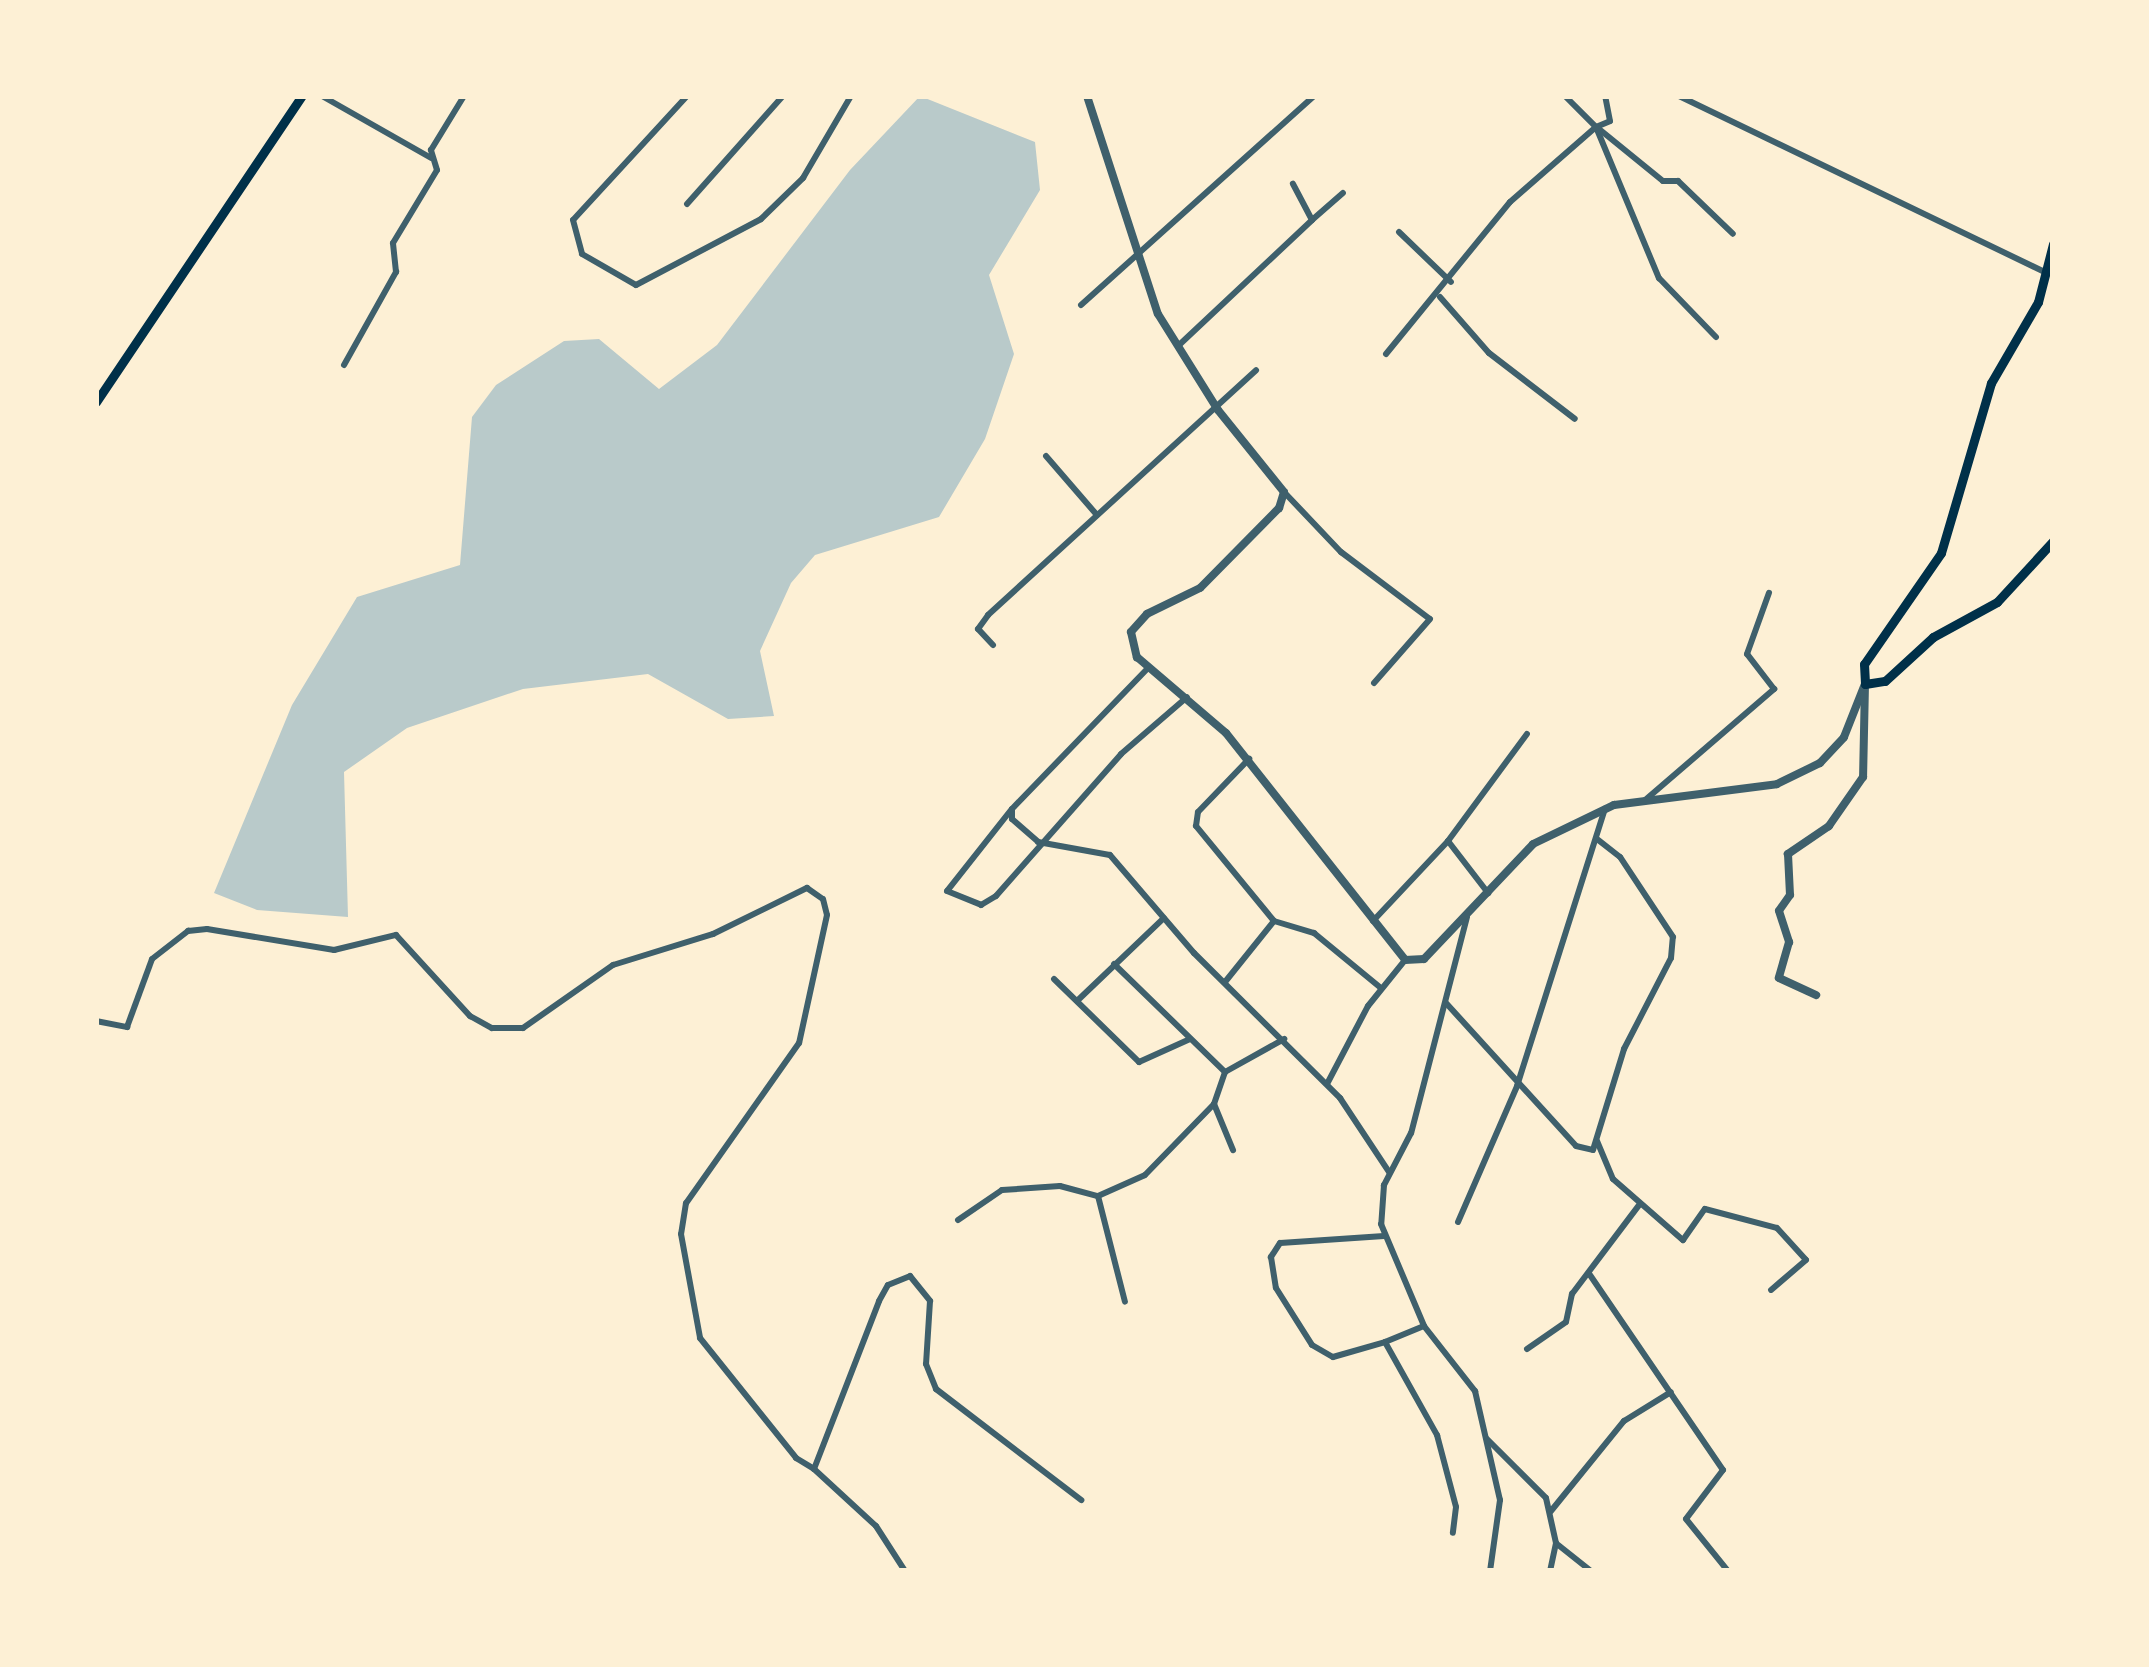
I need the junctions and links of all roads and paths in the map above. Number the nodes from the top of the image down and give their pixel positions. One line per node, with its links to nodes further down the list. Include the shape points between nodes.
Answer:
1 (302, 96): 32 (main road)
2 (322, 96): 14 (street)
3 (446, 96): 12 (street)
4 (687, 96): 6 (street, via 573,220 582,254 636,285 761,219 802,178)
5 (783, 96): 17 (street)
6 (851, 96)
7 (1087, 96): 22 (street)
8 (1314, 96): 22 (street)
9 (1564, 96): 13 (street)
10 (1605, 96): 13 (street, via 1610,122)
11 (1679, 96): 23 (street)
12 (462, 100): 14 (street, via 431,150)
13 (1596, 127): 20 (street, via 1663,182 1678,182); 24 (street, via 1510,202); 27 (street, via 1659,278)
14 (434, 160): 30 (street, via 437,170 393,243 396,272)
15 (1293, 184): 18 (street)
16 (1343, 194): 18 (street)
17 (686, 205)
18 (1312, 220): 28 (street)
19 (1399, 232): 24 (street)
20 (1733, 234)
21 (2053, 244): 23 (main road)
22 (1141, 255): 26 (street); 28 (street, via 1158,314)
23 (2046, 273): 43 (main road, via 1991,383 1941,553 1864,664)
24 (1450, 282): 25 (street)
25 (1439, 296): 29 (street); 34 (street, via 1489,353)
26 (1081, 305)
27 (1716, 337)
28 (1178, 346): 33 (street)
29 (1386, 354)
30 (344, 365)
31 (1256, 370): 33 (street)
32 (96, 402)
33 (1218, 410): 36 (street); 37 (street)
34 (1575, 418)
35 (1046, 456): 37 (street)
36 (1284, 492): 41 (street, via 1279,508 1200,588 1147,614 1131,632 1137,657); 42 (street, via 1341,552 1430,619)
37 (1097, 515): 40 (street, via 988,615 978,629)
38 (2053, 542): 43 (main road, via 1996,602 1933,637 1885,681)
39 (1769, 593): 47 (street, via 1747,654 1774,689)
40 (993, 645)
41 (1149, 667): 44 (street); 48 (street)
42 (1374, 683)
43 (1865, 684): 47 (street, via 1844,737 1820,763 1777,784); 63 (street, via 1863,777 1829,826 1788,854 1790,895 1779,911 1789,942 1779,978)
44 (1187, 698): 46 (street); 52 (street, via 1121,754)
45 (1527, 734): 51 (street)
46 (1249, 759): 56 (street, via 1198,812 1196,826); 57 (street)
47 (1644, 800): 49 (street)
48 (1012, 808): 52 (street, via 1023,832); 52 (street, via 947,891 980,905)
49 (1605, 809): 50 (street); 53 (street, via 1533,844)
50 (1598, 839): 71 (street); 73 (street, via 1620,856 1673,937 1666,970 1624,1049)
51 (1448, 841): 53 (street); 57 (street)
52 (1047, 845): 55 (street, via 1110,856)
53 (1488, 893): 54 (street)
54 (1468, 914): 58 (street, via 1424,958); 65 (street)
55 (1164, 918): 59 (street); 61 (street)
56 (1274, 921): 61 (street); 62 (street, via 1314,933)
57 (1373, 921): 58 (street)
58 (1405, 960): 62 (street)
59 (1114, 964): 64 (street); 67 (street)
60 (1054, 979): 64 (street)
61 (1226, 982): 68 (street)
62 (1381, 988): 70 (street)
63 (1816, 995)
64 (1077, 1001): 67 (street, via 1139,1061)
65 (1446, 1003): 71 (street); 75 (street, via 1411,1133)
66 (96, 1021): 89 (street, via 127,1027 152,959 188,931 207,929 334,950 396,934 470,1016 508,1030 542,1017 613,964 713,934 807,888 823,899 826,915 799,1043 784,1073 703,1169 681,1234 700,1338 796,1458)
67 (1190, 1039): 69 (street)
68 (1286, 1039): 69 (street); 70 (street)
69 (1225, 1072): 72 (street)
70 (1327, 1084): 75 (street)
71 (1517, 1086): 73 (street, via 1576,1146 1588,1151); 79 (street)
72 (1214, 1104): 74 (street); 76 (street, via 1169,1157)
73 (1598, 1141): 77 (street, via 1613,1179)
74 (1233, 1150)
75 (1389, 1172): 80 (street)
76 (1098, 1196): 78 (street, via 1060,1186 1002,1190); 83 (street)
77 (1639, 1205): 81 (street); 82 (street, via 1683,1240 1705,1209 1777,1228 1806,1260)
78 (958, 1220)
79 (1458, 1222)
80 (1385, 1236): 84 (street); 85 (street, via 1280,1243 1270,1257 1276,1288 1312,1346 1333,1357)
81 (1590, 1274): 86 (street, via 1572,1294 1566,1322); 87 (street)
82 (1771, 1290)
83 (1125, 1302)
84 (1424, 1326): 85 (street); 88 (street, via 1475,1391)
85 (1385, 1342): 92 (street, via 1437,1435 1456,1507)
86 (1527, 1348)
87 (1671, 1392): 91 (street, via 1624,1421); 98 (street, via 1724,1470 1686,1519)
88 (1484, 1436): 91 (street); 95 (street, via 1500,1500)
89 (814, 1469): 90 (street, via 879,1301 888,1285 910,1276 930,1301 926,1364 936,1389); 94 (street, via 876,1526)
90 (1081, 1500)
91 (1551, 1511): 93 (street)
92 (1453, 1534)
93 (1556, 1543): 96 (street); 97 (street)
94 (904, 1571)
95 (1490, 1571)
96 (1550, 1571)
97 (1591, 1571)
98 (1728, 1571)

